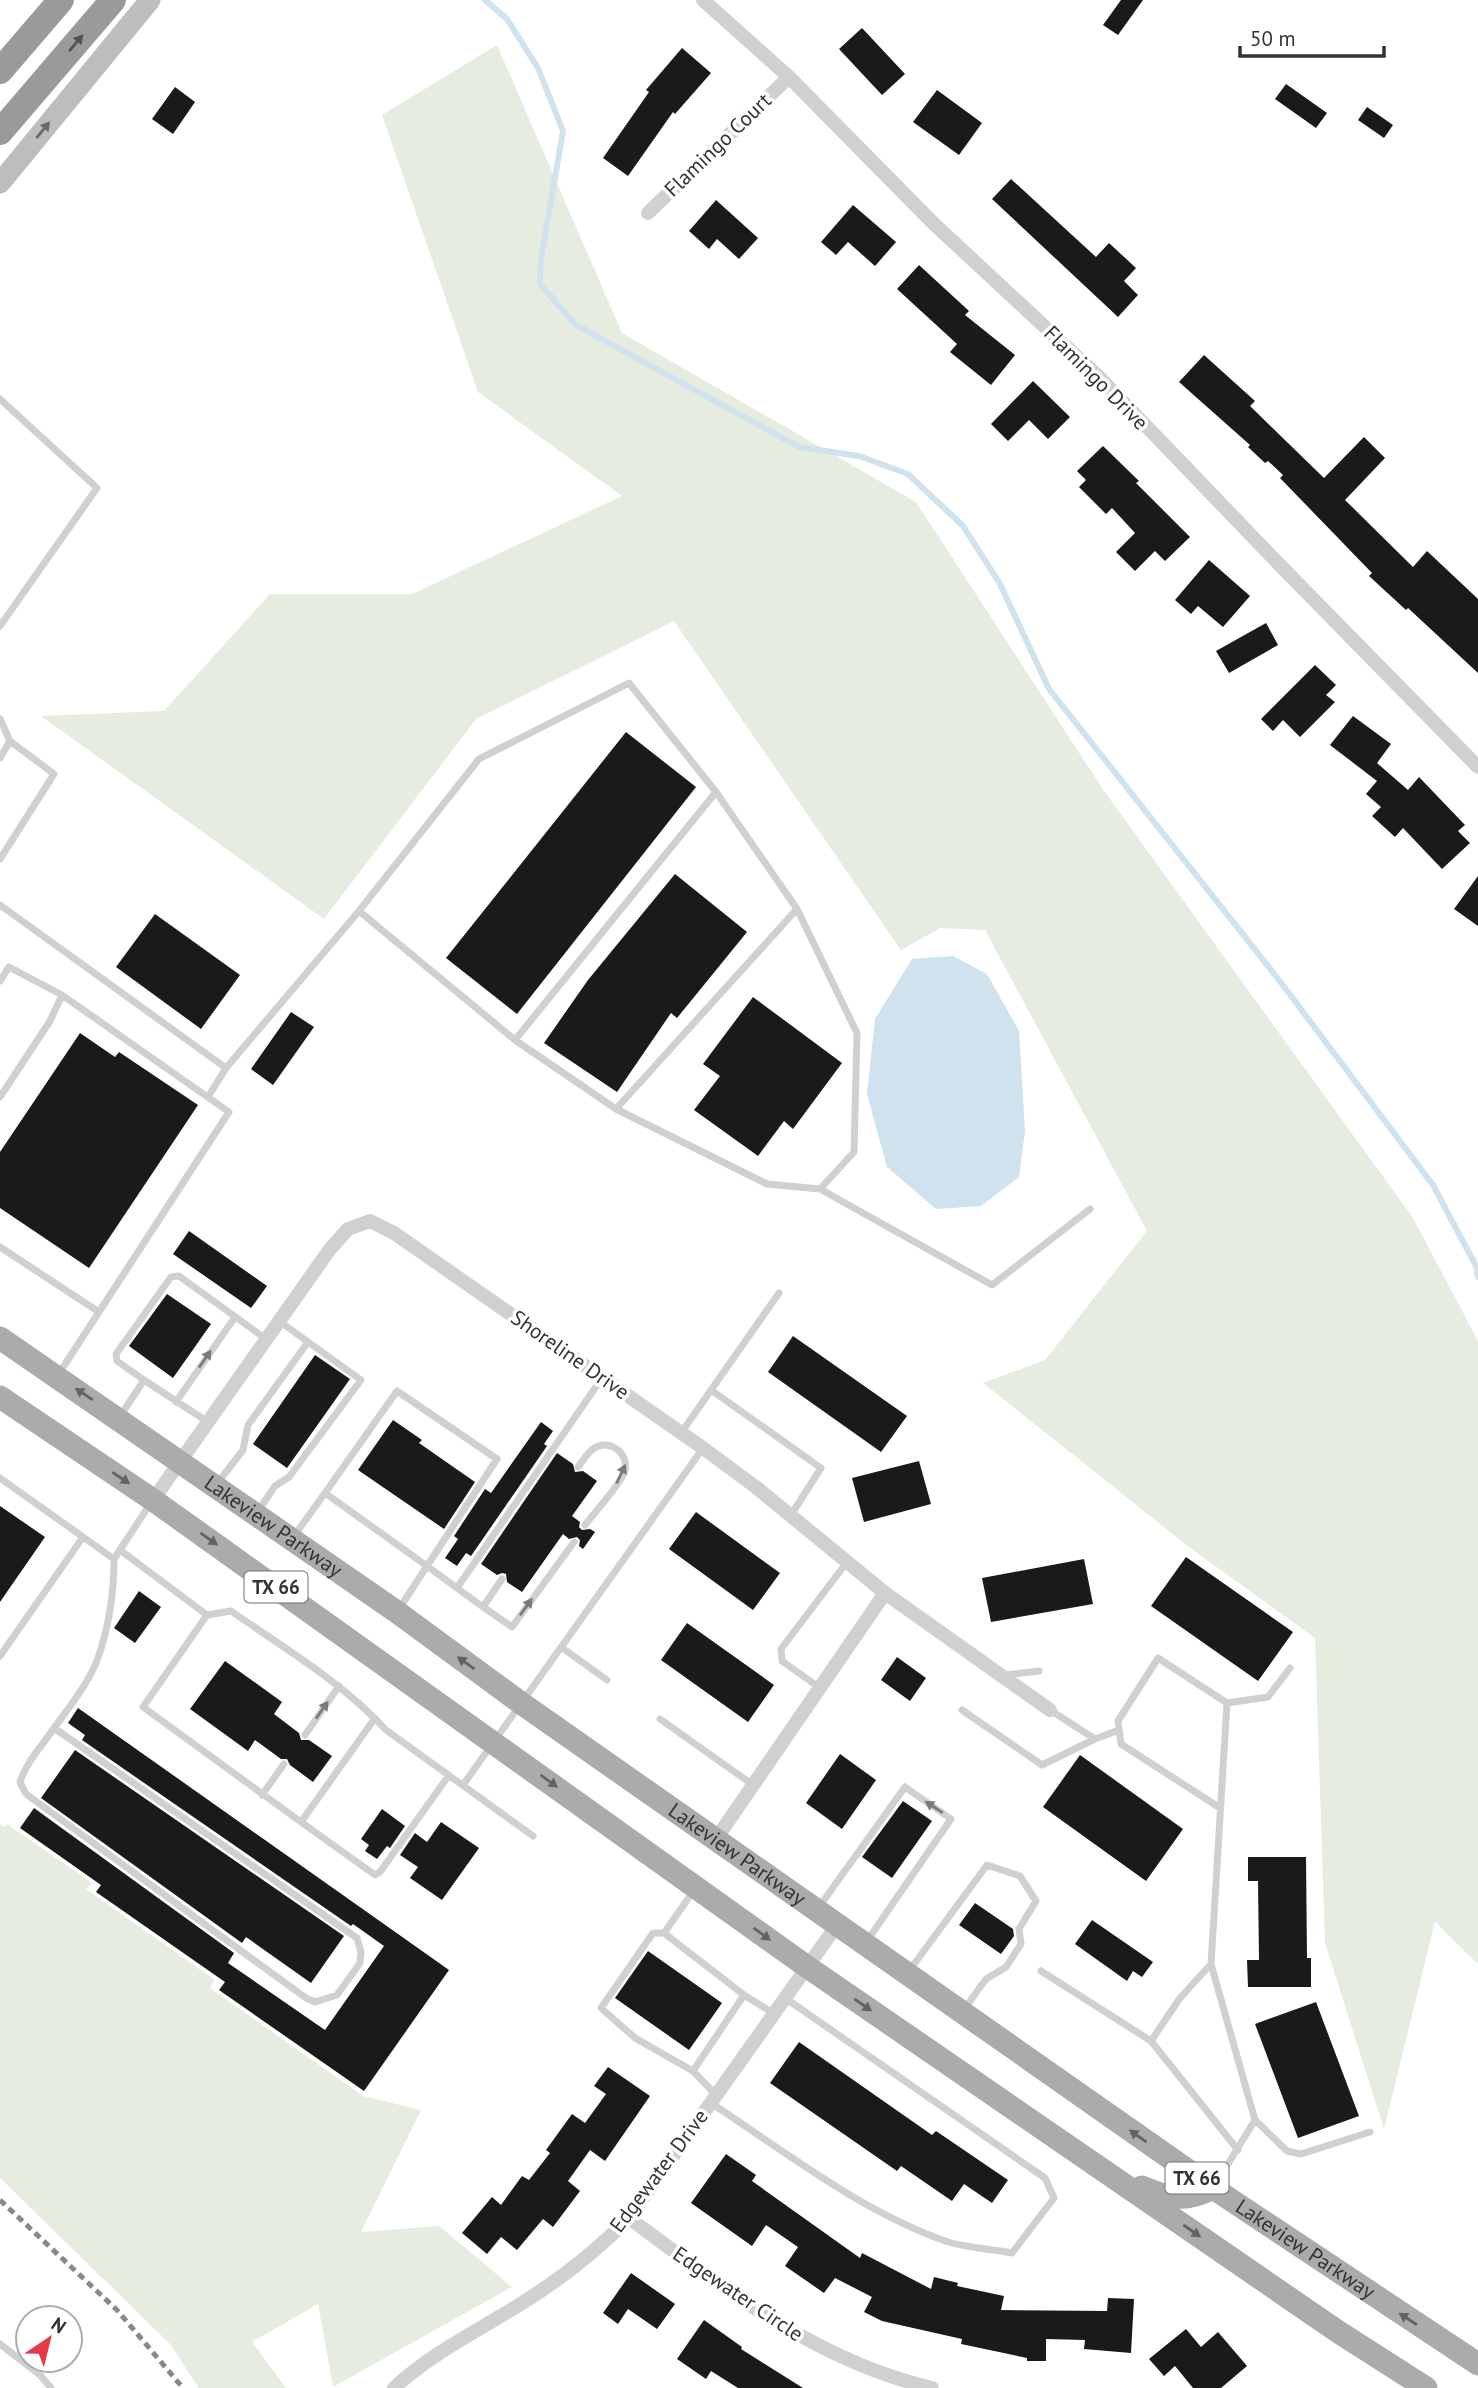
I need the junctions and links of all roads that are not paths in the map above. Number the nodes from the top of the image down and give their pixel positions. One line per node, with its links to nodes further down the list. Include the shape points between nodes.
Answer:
1 (61, 0): 5 (highway)
2 (113, 0): 7 (highway, one-way to 2)
3 (149, 0): 8 (main road, one-way to 3)
4 (703, 0): 6 (street, Flamingo Drive)
5 (0, 71)
6 (789, 77): 9 (street, Flamingo Court); 15 (street, Flamingo Drive, via 933,223 1101,379)
7 (0, 132)
8 (0, 183)
9 (648, 214)
10 (0, 399): 11 (lane, via 97,488)
11 (0, 626)
12 (0, 719): 13 (lane)
13 (10, 741): 14 (lane); 17 (lane, via 54,774)
14 (0, 758)
15 (1478, 767)
16 (716, 792): 19 (lane); 20 (lane, via 629,683 478,759); 23 (lane)
17 (0, 859)
18 (0, 905): 24 (lane)
19 (797, 909): 27 (lane); 28 (lane, via 857,1033 854,1152)
20 (359, 911): 23 (lane); 24 (lane)
21 (0, 981): 22 (lane, via 9,967)
22 (62, 995): 25 (lane); 26 (lane)
23 (515, 1040): 27 (lane)
24 (226, 1068): 26 (lane)
25 (0, 1097)
26 (208, 1097): 32 (lane, via 229,1112)
27 (616, 1109): 28 (lane, via 767,1184)
28 (820, 1189): 29 (lane, via 992,1286)
29 (1090, 1209)
30 (0, 1247): 32 (lane)
31 (779, 1293): 41 (lane)
32 (99, 1312): 38 (lane)
33 (235, 1317): 36 (lane); 40 (lane, via 179,1276 171,1277 116,1354 117,1361); 43 (lane, one-way to 33)
34 (279, 1321): 36 (street, Shoreline Drive); 37 (lane); 39 (street, Shoreline Drive, via 348,1229 370,1221 394,1233)
35 (0, 1338): 38 (main road, Lakeview Parkway / TX 66)
36 (266, 1339): 45 (street, Shoreline Drive)
37 (307, 1342): 51 (lane, via 248,1425 243,1450); 54 (lane, via 361,1380)
38 (57, 1376): 44 (main road, Lakeview Parkway / TX 66, one-way to 38)
39 (602, 1378): 46 (street, Shoreline Drive); 65 (lane)
40 (144, 1380): 43 (lane); 44 (lane)
41 (711, 1390): 46 (lane); 55 (lane, via 821,1468)
42 (0, 1397): 53 (main road, TX 66, one-way to 53)
43 (176, 1402): 45 (lane)
44 (119, 1419): 48 (main road, Lakeview Parkway / TX 66)
45 (208, 1422): 48 (street, Shoreline Drive)
46 (681, 1433): 47 (street, Shoreline Drive)
47 (703, 1448): 55 (street, Shoreline Drive); 70 (lane)
48 (180, 1461): 51 (main road, Lakeview Parkway / TX 66); 53 (street, Shoreline Drive)
49 (578, 1468): 56 (lane, one-way to 49, via 624,1474 626,1462 621,1452 604,1445 594,1448)
50 (0, 1478): 57 (lane)
51 (216, 1486): 54 (main road, Lakeview Parkway / TX 66)
52 (325, 1493): 58 (lane); 63 (lane); 63 (lane, via 397,1391 497,1459)
53 (153, 1500): 60 (lane); 88 (main road, TX 66, one-way to 88)
54 (256, 1514): 58 (main road, Lakeview Parkway / TX 66)
55 (791, 1515): 62 (street, Shoreline Drive)
56 (585, 1525)
57 (83, 1537): 61 (lane); 71 (lane)
58 (292, 1539): 68 (main road, Lakeview Parkway / TX 66)
59 (573, 1542): 67 (lane, one-way to 59, via 512,1627)
60 (120, 1550): 61 (lane); 69 (lane)
61 (114, 1559): 84 (lane, via 114,1583 99,1656)
62 (848, 1562): 66 (street, Shoreline Drive); 77 (lane, via 781,1649 782,1661)
63 (427, 1566): 65 (lane); 68 (lane)
64 (502, 1579): 67 (lane)
65 (457, 1588): 67 (lane)
66 (886, 1592): 74 (street, Shoreline Drive); 77 (street)
67 (483, 1606)
68 (397, 1612): 78 (main road, Lakeview Parkway / TX 66, one-way to 68)
69 (207, 1615): 76 (lane, via 231,1611); 93 (lane, via 143,1707)
70 (561, 1647): 75 (lane); 78 (lane)
71 (0, 1656)
72 (1290, 1668): 79 (lane, via 1268,1697)
73 (1039, 1671): 74 (lane)
74 (1001, 1676): 81 (street, Shoreline Drive)
75 (607, 1680)
76 (339, 1686): 82 (lane); 86 (lane, one-way to 76)
77 (820, 1688): 92 (street)
78 (521, 1703): 88 (lane); 97 (main road, Lakeview Parkway / TX 66)
79 (1227, 1703): 85 (lane, via 1158,1658 1118,1721); 94 (lane)
80 (962, 1710): 87 (lane, via 1042,1765)
81 (1050, 1710): 87 (lane)
82 (375, 1718): 90 (lane); 95 (lane)
83 (660, 1719): 92 (lane)
84 (54, 1728): 84 (lane, via 25,1767 20,1782 26,1794 306,1998 315,2002 337,1995 360,1963 357,1938)
85 (1119, 1730): 87 (lane); 94 (lane, via 1121,1744)
86 (305, 1735)
87 (1095, 1739)
88 (493, 1741): 91 (lane); 98 (main road, TX 66, one-way to 98)
89 (284, 1764): 93 (lane)
90 (449, 1775): 91 (lane); 95 (lane, via 375,1875)
91 (463, 1785): 96 (lane)
92 (754, 1785): 97 (street)
93 (262, 1795): 95 (lane)
94 (1220, 1808): 103 (lane)
95 (301, 1822)
96 (533, 1836)
97 (716, 1839): 99 (main road, Lakeview Parkway / TX 66)
98 (696, 1886): 101 (lane); 104 (main road, TX 66, one-way to 104)
99 (816, 1910): 100 (main road, Lakeview Parkway / TX 66); 102 (lane, one-way to 99, via 951,1819 905,1787)
100 (837, 1925): 102 (main road, Lakeview Parkway / TX 66); 104 (street, Edgewater Drive)
101 (664, 1933): 107 (lane); 112 (lane, via 653,1933 601,2008 635,2038)
102 (864, 1945): 106 (main road, Lakeview Parkway / TX 66)
103 (1210, 1965): 111 (lane); 114 (lane)
104 (806, 1966): 108 (street, Edgewater Drive); 116 (main road, TX 66, one-way to 116)
105 (1041, 1971): 111 (lane)
106 (907, 1974): 109 (main road, Lakeview Parkway / TX 66); 109 (lane, via 987,1865 1020,1876 1036,1900 1019,1929 1021,1944 1006,1967 986,1979)
107 (744, 1995): 110 (lane); 112 (lane)
108 (784, 1998): 110 (street, Edgewater Drive); 113 (lane, via 1045,2178 1054,2198 1012,2253 951,2243 836,2186)
109 (961, 2012): 118 (main road, Lakeview Parkway / TX 66, one-way to 109)
110 (773, 2013): 113 (street, Edgewater Drive)
111 (1151, 2041): 117 (lane)
112 (693, 2071): 113 (lane)
113 (713, 2099): 119 (street, Edgewater Drive)
114 (1255, 2120): 115 (lane, via 1287,2151 1301,2154); 117 (lane)
115 (1370, 2132)
116 (1069, 2147): 118 (main road, via 1145,2189 1176,2199 1196,2197); 125 (main road, TX 66, one-way to 125)
117 (1238, 2150): 118 (lane)
118 (1213, 2188): 121 (main road, Lakeview Parkway / TX 66, one-way to 118)
119 (629, 2218): 123 (street, Edgewater Drive, via 596,2251 541,2291 443,2350); 124 (street, Edgewater Circle, via 775,2322 824,2349)
120 (0, 2344): 122 (lane)
121 (1472, 2360)
122 (51, 2388)
123 (394, 2388)
124 (932, 2388)
125 (1426, 2388)

